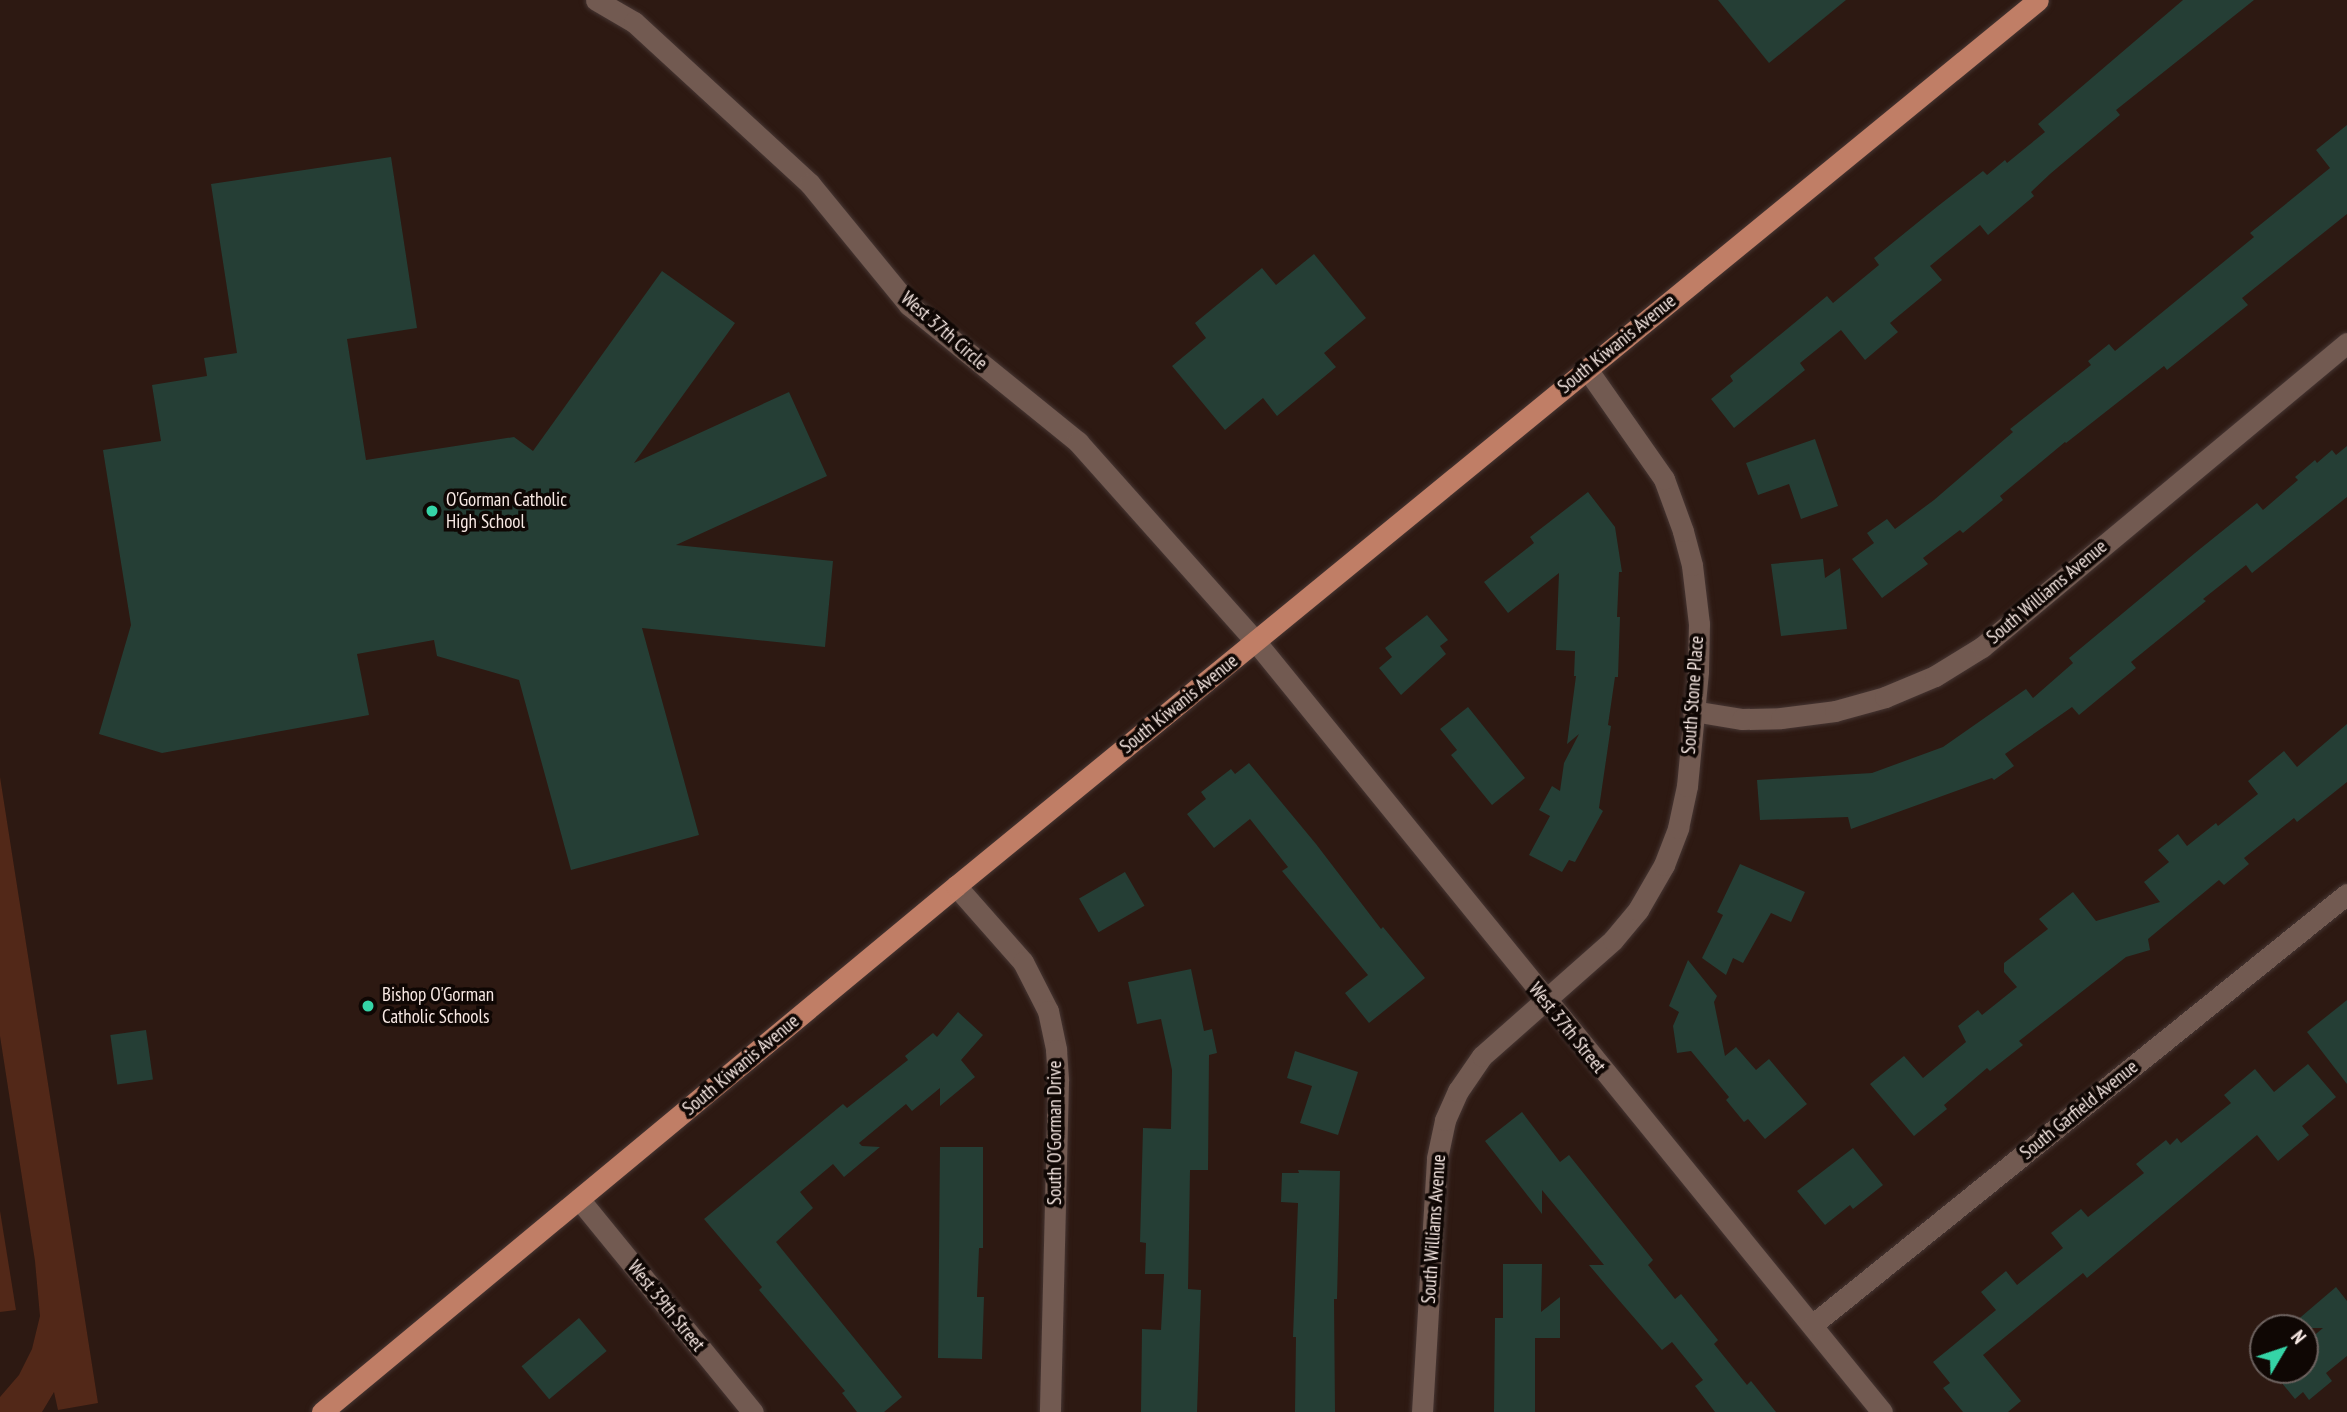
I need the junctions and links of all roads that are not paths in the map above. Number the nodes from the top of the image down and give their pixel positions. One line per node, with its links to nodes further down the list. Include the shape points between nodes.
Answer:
1 (596, 0): 5 (street, West 37th Circle, via 635,22 810,184 909,305 1077,442)
2 (2038, 0): 4 (main road, South Kiwanis Avenue)
3 (2347, 343): 6 (street, South Williams Avenue, via 1982,646 1935,676 1835,711 1742,719)
4 (1587, 369): 5 (main road, South Kiwanis Avenue); 6 (street, South Stone Place, via 1664,479 1683,531 1699,624)
5 (1256, 642): 7 (main road, South Kiwanis Avenue); 9 (street, West 37th Street)
6 (1693, 711): 9 (street, South Stone Place, via 1687,786 1664,865 1638,910 1613,940)
7 (956, 887): 10 (main road, South Kiwanis Avenue); 14 (street, South O'Gorman Drive, via 1023,962 1048,1011 1056,1050)
8 (2347, 894): 11 (street, South Garfield Avenue)
9 (1545, 1001): 11 (street, West 37th Street); 15 (street, South Williams Avenue, via 1482,1056 1458,1091 1446,1120 1437,1158)
10 (579, 1199): 12 (main road, South Kiwanis Avenue); 13 (street, West 39th Street)
11 (1812, 1325): 16 (street, West 37th Street)
12 (322, 1412)
13 (753, 1412)
14 (1050, 1412)
15 (1422, 1412)
16 (1882, 1412)

